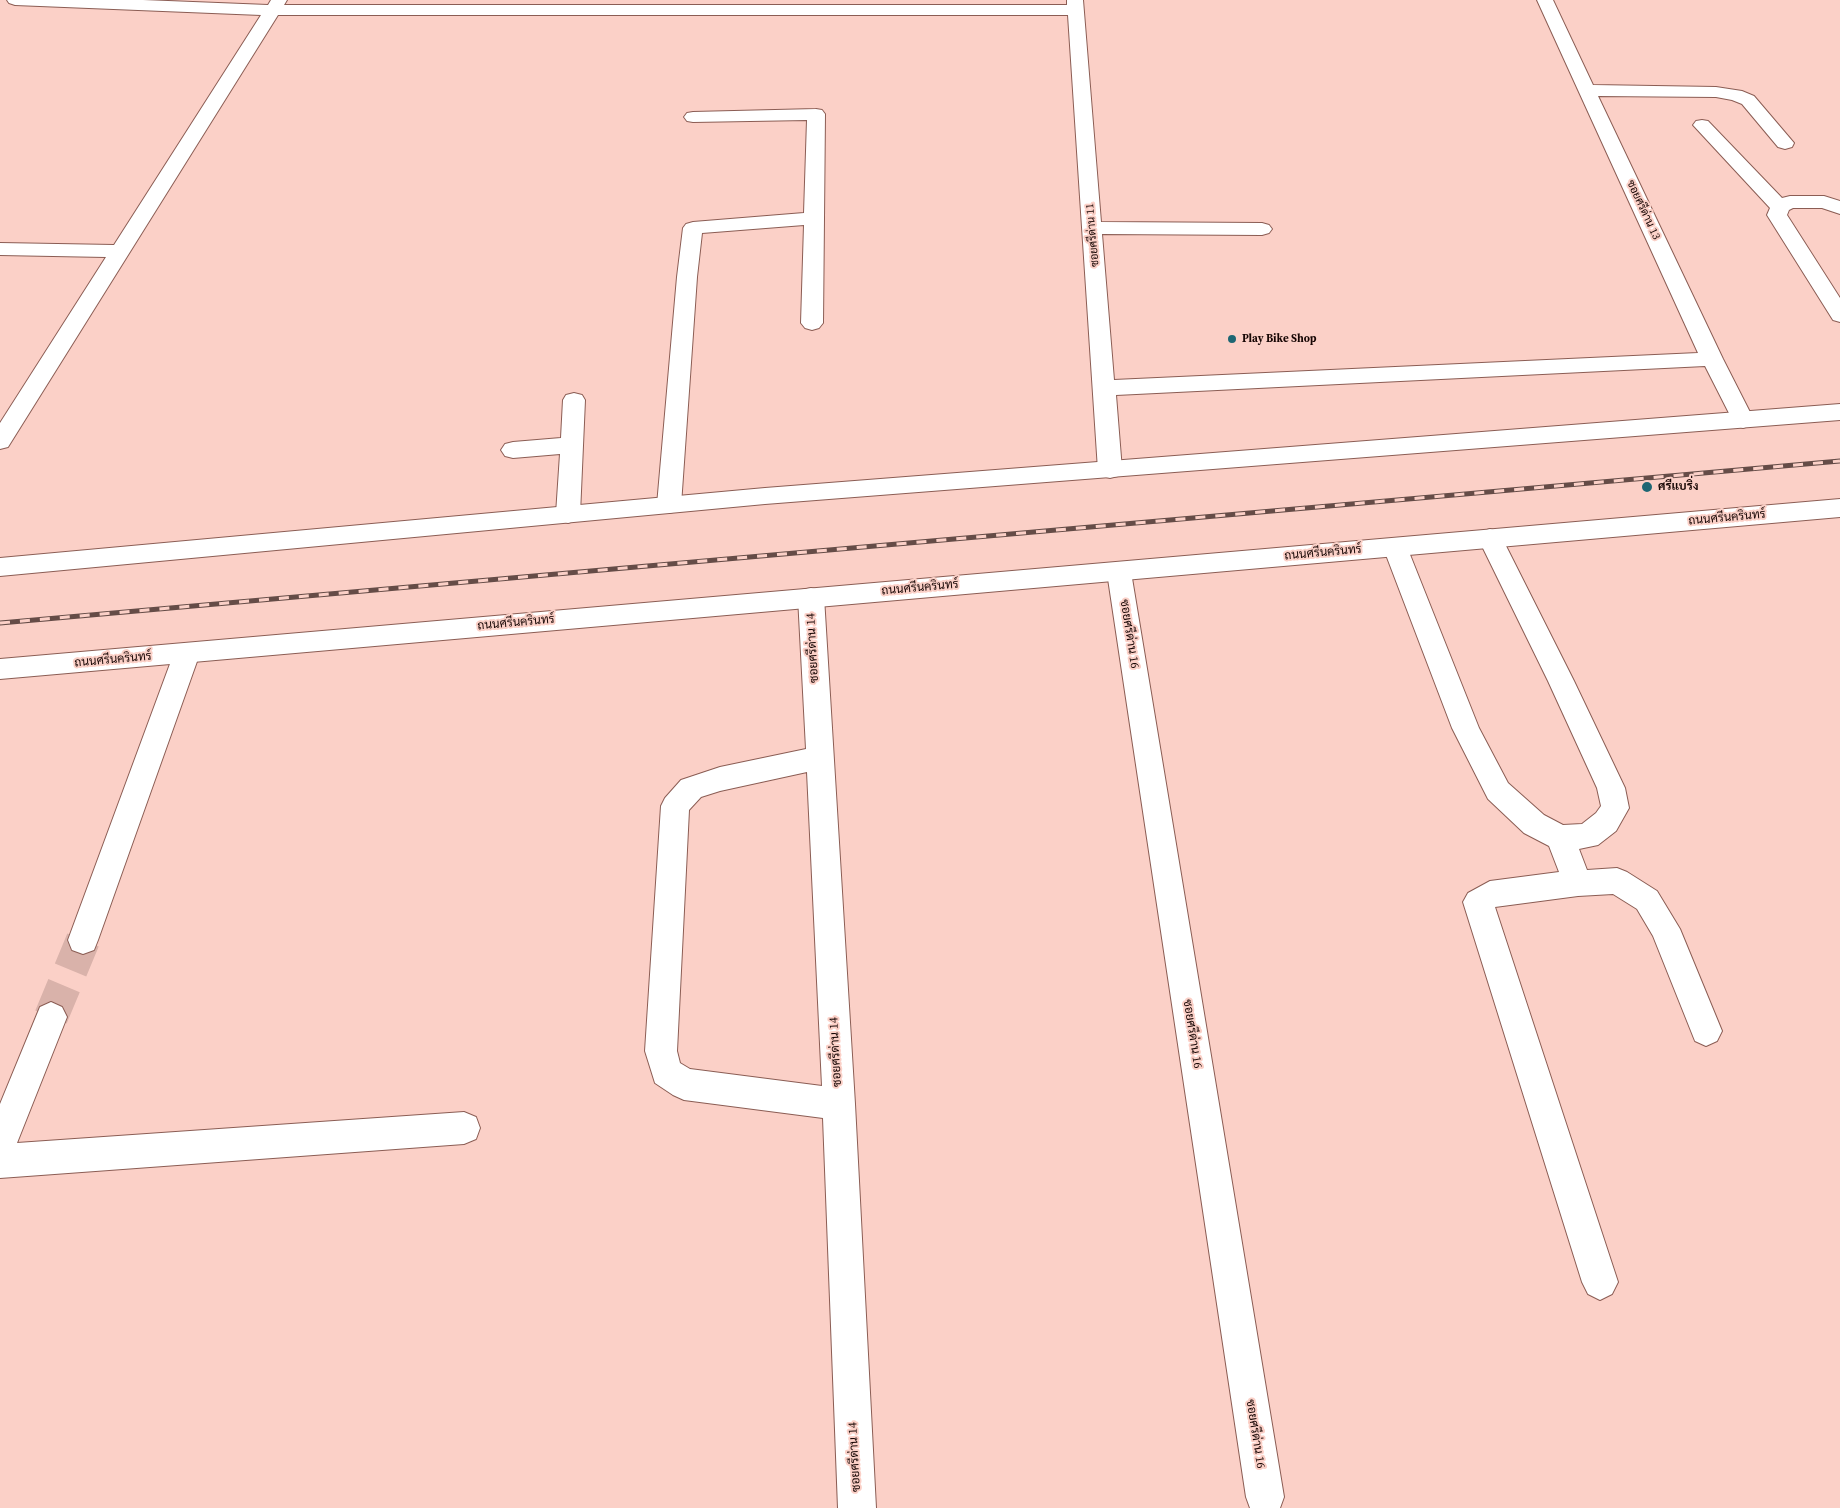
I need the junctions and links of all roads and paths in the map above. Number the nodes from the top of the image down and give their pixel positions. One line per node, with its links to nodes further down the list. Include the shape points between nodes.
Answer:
1 (15, 0): 3 (street)
2 (1545, 0): 6 (street, ซอยศรีด่าน 13)
3 (134, 2): 4 (street)
4 (276, 5): 5 (street); 16 (street)
5 (1075, 5): 13 (street, ซอยศรีด่าน 11)
6 (1587, 90): 9 (street, via 1716,92 1736,96 1748,100); 19 (street, ซอยศรีด่าน 13)
7 (693, 117): 12 (street, via 816,114)
8 (1702, 124): 10 (street)
9 (1785, 143)
10 (1780, 207): 11 (street, via 1790,202 1824,202); 17 (street, via 1777,215)
11 (1840, 208)
12 (813, 218): 18 (street); 28 (street, via 693,228)
13 (1092, 228): 14 (street); 20 (street, ซอยศรีด่าน 11)
14 (1262, 228)
15 (0, 249): 16 (street)
16 (120, 251): 24 (street)
17 (1840, 316)
18 (812, 323)
19 (1712, 359): 20 (street); 23 (street, ซอยศรีด่าน 13)
20 (1106, 388): 27 (street, ซอยศรีด่าน 11)
21 (574, 400): 25 (street)
22 (1840, 412): 23 (street)
23 (1743, 420): 27 (street)
24 (0, 441)
25 (571, 445): 26 (street); 30 (street)
26 (513, 450)
27 (1110, 470): 28 (street)
28 (669, 505): 30 (street)
29 (1840, 508): 31 (street, ถนนศรีนครินทร์)
30 (568, 514): 33 (street)
31 (1490, 538): 32 (street, ถนนศรีนครินทร์); 39 (street, via 1611,788 1615,808 1606,822 1588,836)
32 (1395, 546): 34 (street, ถนนศรีนครินทร์); 39 (street, via 1466,728 1498,791 1534,824)
33 (0, 567)
34 (1119, 572): 35 (street, ถนนศรีนครินทร์); 49 (street, ซอยศรีด่าน 16)
35 (810, 597): 36 (street, ถนนศรีนครินทร์); 38 (street, ซอยศรีด่าน 14)
36 (186, 653): 37 (street, ถนนศรีนครินทร์); 41 (street)
37 (0, 670)
38 (819, 758): 44 (street, ซอยศรีด่าน 14); 44 (street, via 690,788 674,806 661,1051 666,1072 684,1084)
39 (1560, 838): 40 (street)
40 (1578, 883): 43 (street, via 1617,881 1647,900 1665,929); 48 (street, via 1490,894 1478,902)
41 (83, 940)
42 (51, 1017): 46 (street)
43 (1706, 1031)
44 (839, 1104): 50 (street, ซอยศรีด่าน 14)
45 (464, 1128): 47 (street)
46 (0, 1145)
47 (0, 1160)
48 (1600, 1282)
49 (1265, 1497)
50 (857, 1508)

